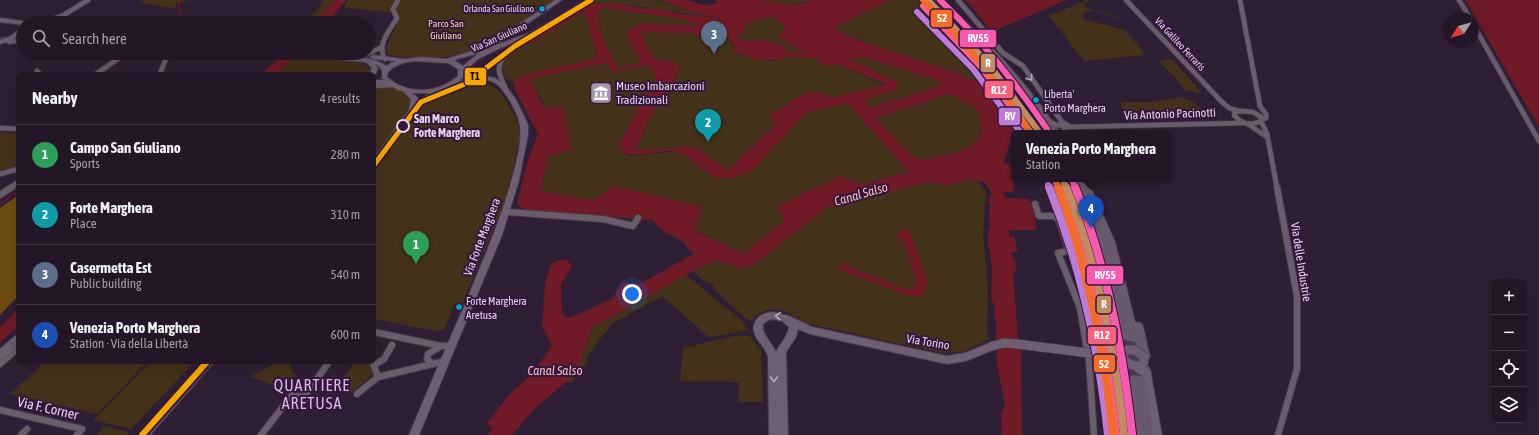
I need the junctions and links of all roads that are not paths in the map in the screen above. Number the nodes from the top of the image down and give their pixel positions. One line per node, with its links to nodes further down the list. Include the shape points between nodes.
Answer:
1 (88, 0): 12 (street)
2 (398, 0): 20 (street, via 393,9 397,18)
3 (559, 0): 28 (main road, Via San Giuliano, via 489,47 466,56)
4 (589, 0): 15 (main road, Via San Giuliano)
5 (934, 0): 54 (highway, via 1003,66)
6 (939, 0): 47 (highway, via 1008,66)
7 (958, 0): 51 (street, one-way to 51, via 1003,54 1022,66 1062,122)
8 (1126, 0): 46 (street, Via Galileo Ferraris)
9 (1240, 0): 43 (street, Via delle Industrie)
10 (1459, 0): 11 (street)
11 (1466, 12)
12 (62, 16)
13 (0, 20): 14 (main road)
14 (15, 23)
15 (551, 23): 32 (main road, Via San Giuliano, via 527,36 482,54 470,62); 42 (street, via 515,46 504,57 499,69)
16 (1479, 35): 58 (street)
17 (16, 36): 18 (main road)
18 (0, 43): 19 (main road)
19 (16, 44)
20 (382, 47): 21 (street); 23 (street, via 381,54)
21 (376, 50)
22 (376, 58): 23 (main road, Via San Giuliano)
23 (385, 59): 27 (main road, Via San Giuliano)
24 (116, 60): 29 (street)
25 (165, 60): 30 (street)
26 (367, 60): 31 (street, via 375,68); 33 (main road, via 381,64)
27 (406, 60): 28 (main road, Via San Giuliano); 33 (main road, via 393,64)
28 (444, 60): 32 (main road, via 460,66)
29 (99, 72)
30 (161, 72)
31 (374, 72)
32 (462, 72): 34 (street, via 469,76); 38 (main road, Via San Giuliano, via 460,78)
33 (384, 73): 35 (street); 37 (main road)
34 (486, 78): 38 (street, via 465,80); 42 (street, via 499,83)
35 (376, 79)
36 (376, 81): 37 (street)
37 (391, 83): 39 (street); 40 (main road)
38 (451, 85): 41 (main road)
39 (376, 86)
40 (404, 89): 41 (main road); 44 (street, via 415,99)
41 (440, 89): 44 (street, via 425,97)
42 (506, 90): 67 (street, Via Forte Marghera, via 524,127)
43 (1260, 106): 45 (street); 48 (street, Via delle Industrie, via 1266,116)
44 (412, 110): 59 (street)
45 (1252, 112): 46 (street); 48 (street, via 1259,115)
46 (1236, 114): 49 (street, Via Antonio Pacinotti); 50 (street, Via Galileo Ferraris)
47 (1048, 121): 51 (street, Via Antonio Pacinotti); 55 (highway)
48 (1261, 121): 50 (street, Via Antonio Pacinotti); 57 (street, Via delle Industrie)
49 (1225, 122): 50 (street, Via Antonio Pacinotti); 51 (street, Via Antonio Pacinotti)
50 (1245, 123): 57 (street, via 1263,133)
51 (1069, 127): 56 (street)
52 (0, 128): 53 (street)
53 (16, 129)
54 (1049, 130)
55 (1054, 130)
56 (1064, 130)
57 (1268, 139): 107 (street, Via delle Industrie, via 1298,296 1297,369)
58 (1539, 141)
59 (376, 160)
60 (16, 170): 61 (street)
61 (0, 174)
62 (1076, 182): 69 (highway, via 1101,240 1129,337)
63 (1083, 182): 69 (highway)
64 (16, 183): 65 (street)
65 (0, 194)
66 (1035, 204): 102 (street, via 1039,216 1054,216 1059,220 1068,251 1058,253 1080,308 1089,361)
67 (507, 212): 68 (street, via 603,219 633,226); 78 (street, Via Forte Marghera)
68 (638, 218)
69 (1110, 242): 83 (highway, via 1132,303)
70 (792, 322): 71 (street, Via Torino); 73 (street, via 794,327); 75 (street, one-way to 75, via 779,315 764,318 758,328 760,337)
71 (810, 330): 73 (street); 81 (street, Via Torino, bridge, via 946,360 966,357 1004,343)
72 (376, 332): 77 (street)
73 (790, 338): 75 (street, via 775,344); 101 (street, via 782,347 781,357)
74 (16, 341): 80 (street)
75 (766, 342): 100 (street, one-way to 100, via 773,357)
76 (392, 345): 84 (street, via 384,359)
77 (441, 346): 78 (street); 89 (street, via 431,349 427,354 427,359)
78 (451, 346): 82 (street, Via Forte Marghera)
79 (16, 350): 85 (street)
80 (0, 355)
81 (1123, 357): 83 (street, bridge, via 1130,365); 83 (street, bridge, via 1125,350 1131,349 1138,352)
82 (445, 361): 89 (street); 99 (street, Via Forte Marghera)
83 (1142, 362): 91 (street, bridge)
84 (376, 363)
85 (0, 364)
86 (207, 364): 97 (street)
87 (328, 364): 98 (street, via 307,398 292,395)
88 (373, 364): 90 (street)
89 (434, 364): 90 (street)
90 (378, 377): 92 (street)
91 (1140, 378): 103 (highway, via 1132,398); 104 (highway); 105 (highway); 106 (street)
92 (357, 394)
93 (0, 410): 96 (street, Via F. Corner, via 82,430)
94 (27, 429): 95 (street)
95 (21, 435)
96 (77, 435)
97 (144, 435)
98 (262, 435)
99 (414, 435)
100 (774, 435)
101 (783, 435)
102 (1094, 435)
103 (1134, 435)
104 (1140, 435)
105 (1147, 435)
106 (1157, 435)
107 (1278, 435)

